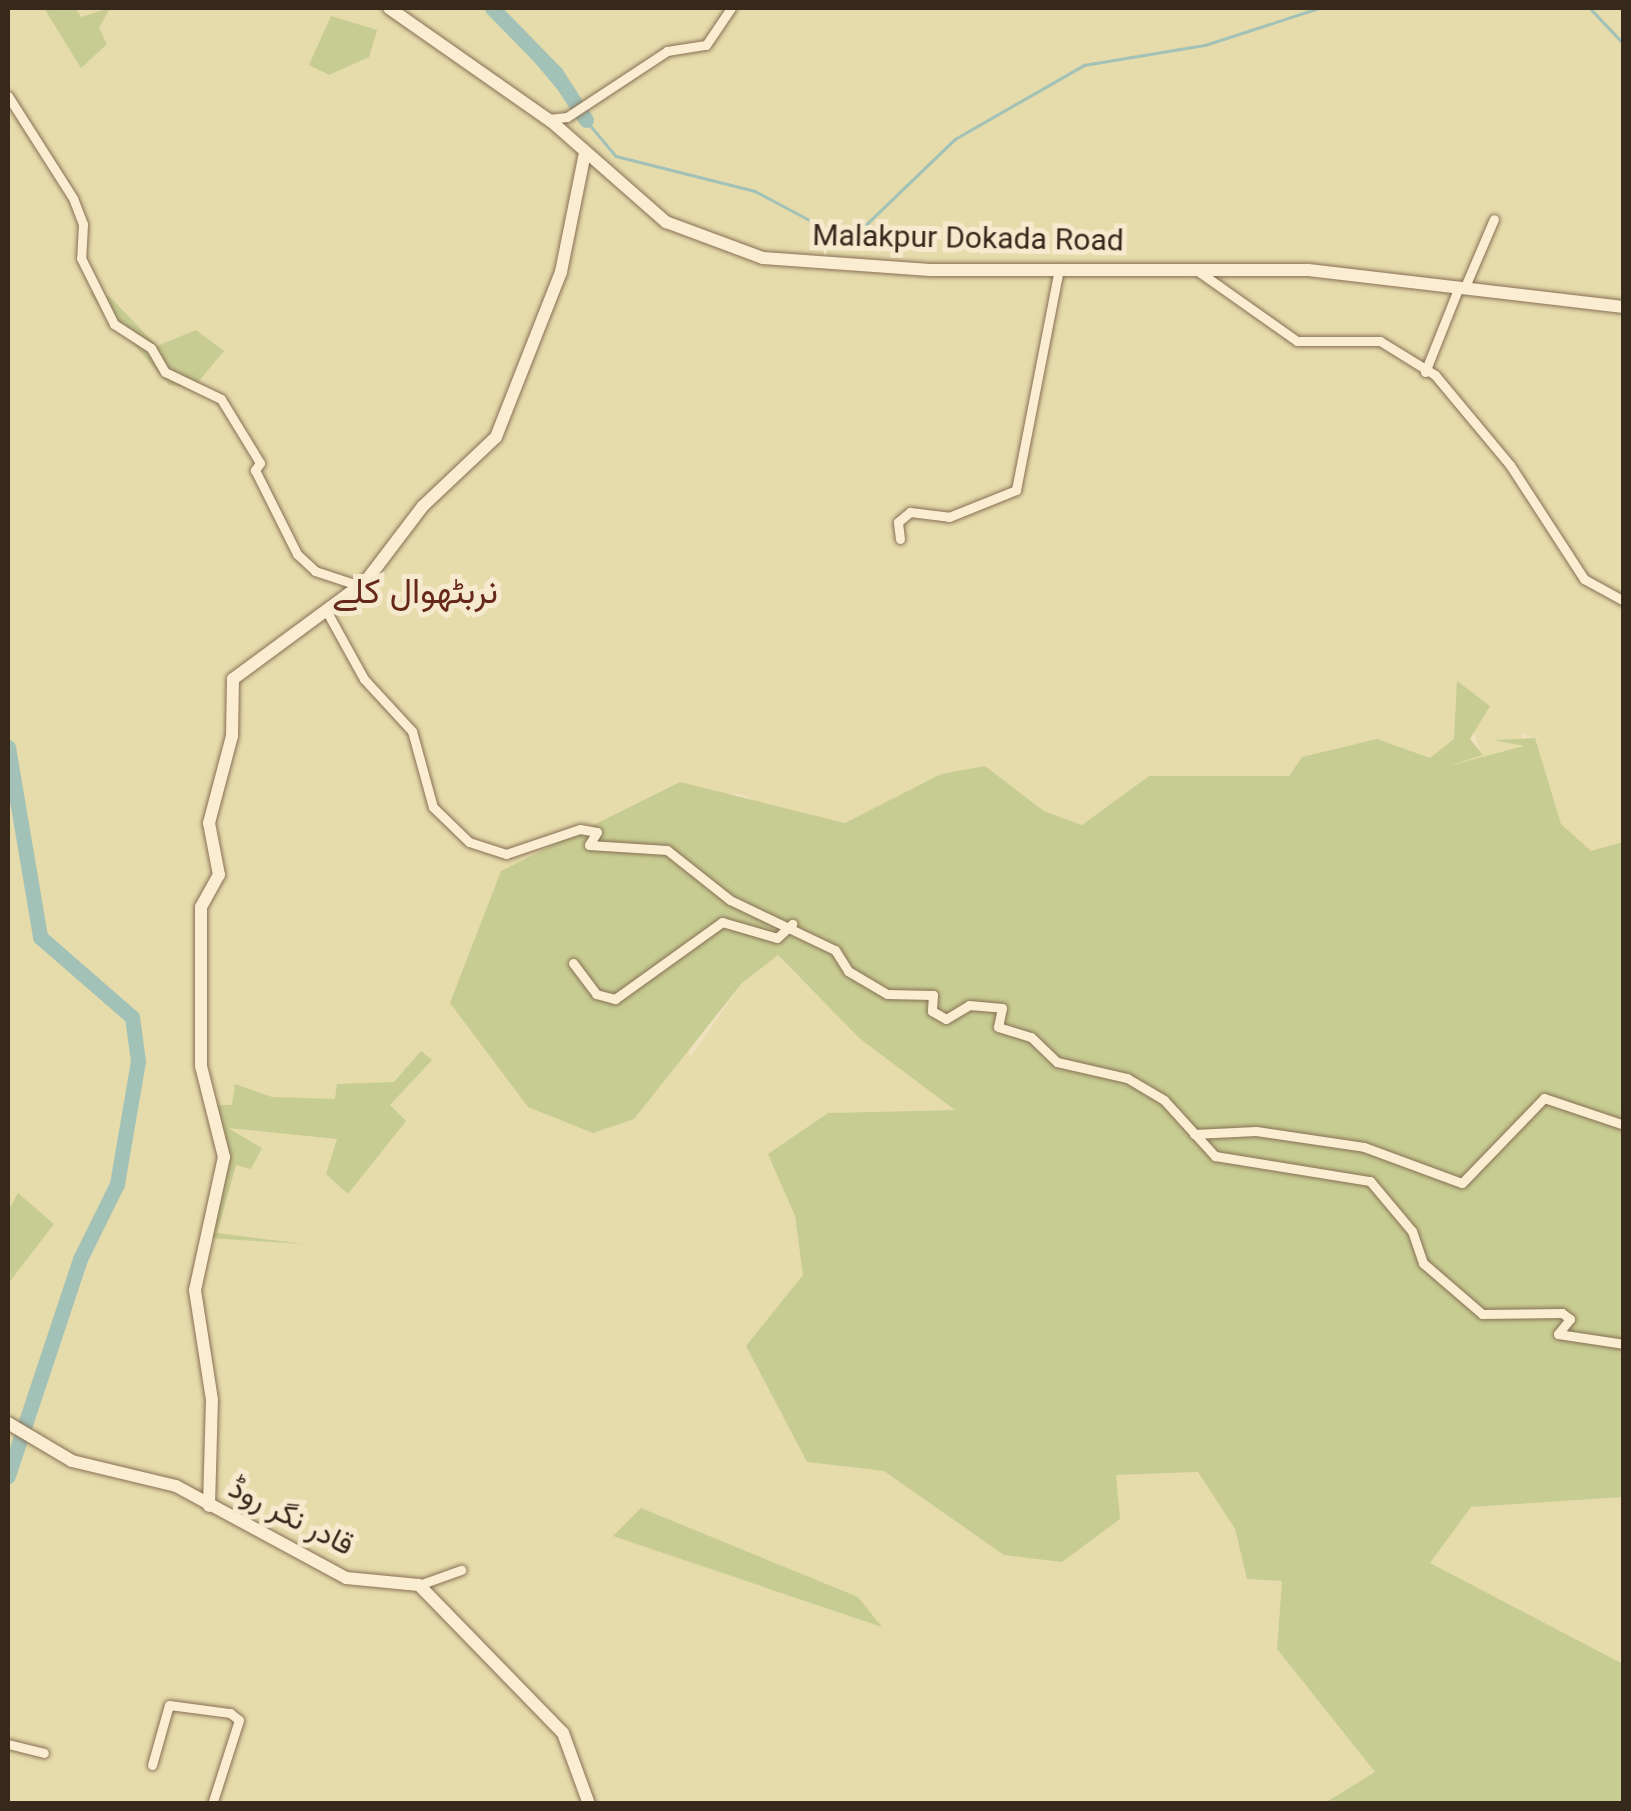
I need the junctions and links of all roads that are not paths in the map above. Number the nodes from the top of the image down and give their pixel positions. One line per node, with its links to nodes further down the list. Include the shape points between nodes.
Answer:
1 (390, 8): 5 (street, Malakpur Dokada Road)
2 (731, 8): 4 (street, via 706,45 667,51)
3 (8, 96): 15 (street, via 73,198 84,224 81,258 114,324 151,348 166,372 221,399 260,463 255,470 297,554)
4 (567, 117): 5 (street); 6 (street)
5 (548, 119): 6 (street, Malakpur Dokada Road)
6 (568, 137): 7 (street, Malakpur Dokada Road)
7 (585, 152): 10 (street, Malakpur Dokada Road, via 666,222 763,258); 15 (street, via 561,272 496,437 423,506)
8 (1494, 219): 11 (street)
9 (1192, 267): 10 (street, Malakpur Dokada Road); 11 (street, Malakpur Dokada Road, via 1381,275); 13 (street, via 1297,341 1380,341)
10 (1059, 268): 14 (street, via 1016,490 949,517 910,512 898,522)
11 (1461, 289): 12 (street, Malakpur Dokada Road); 13 (street)
12 (1624, 306)
13 (1425, 372): 16 (street, via 1510,465 1584,579)
14 (900, 539)
15 (360, 586): 17 (street)
16 (1624, 601)
17 (327, 612): 18 (street, via 364,679 412,732 430,802 460,836 506,854 562,830 596,832 589,845 659,847 738,905); 24 (street, via 234,679 232,736 210,815 219,876 201,907 200,1066 224,1158 196,1290 212,1400)
18 (792, 924): 19 (street, via 777,938 722,922 615,1000 596,994); 21 (street, via 873,987 902,998 933,995 938,1016 979,1003 1002,1008 998,1027 1031,1037 1067,1066 1137,1083)
19 (573, 963)
20 (1624, 1125): 21 (street, via 1544,1098 1462,1183 1364,1146 1256,1130)
21 (1194, 1134): 22 (street, via 1215,1156 1251,1168 1343,1171 1370,1182 1412,1231 1423,1263 1482,1314 1562,1314 1570,1319 1558,1334)
22 (1624, 1344)
23 (10, 1425): 24 (street, قادر نگر روڈ, via 45,1446 176,1486)
24 (209, 1506): 26 (street, قادر نگر روڈ, via 346,1578)
25 (461, 1570): 26 (street)
26 (419, 1585): 31 (street, via 564,1733)
27 (8, 1744): 28 (street)
28 (44, 1753)
29 (152, 1766): 30 (street, via 169,1705 230,1713 240,1720)
30 (212, 1804)
31 (588, 1804)

